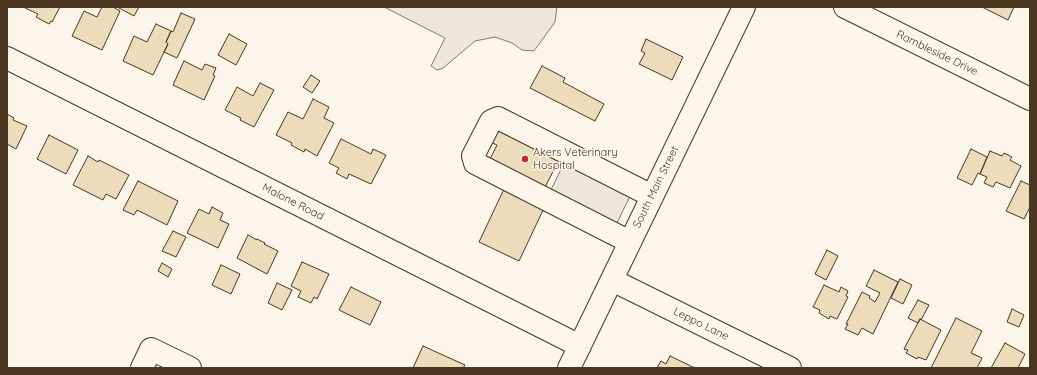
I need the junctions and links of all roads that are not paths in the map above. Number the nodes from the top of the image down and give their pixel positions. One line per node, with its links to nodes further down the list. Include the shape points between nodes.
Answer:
1 (744, 7): 5 (street, South Main Street)
2 (845, 7): 4 (street, Rambleside Drive)
3 (7, 58): 8 (street, Malone Road)
4 (1030, 98)
5 (652, 196): 6 (street, South Main Street); 6 (street, via 498,118 491,121 473,156 475,163)
6 (630, 242): 7 (street, South Main Street)
7 (612, 280): 8 (street, South Main Street); 12 (street, Leppo Lane)
8 (580, 346): 11 (street, South Main Street)
9 (142, 368): 10 (street, via 151,349)
10 (190, 368)
11 (569, 368)
12 (790, 368)

